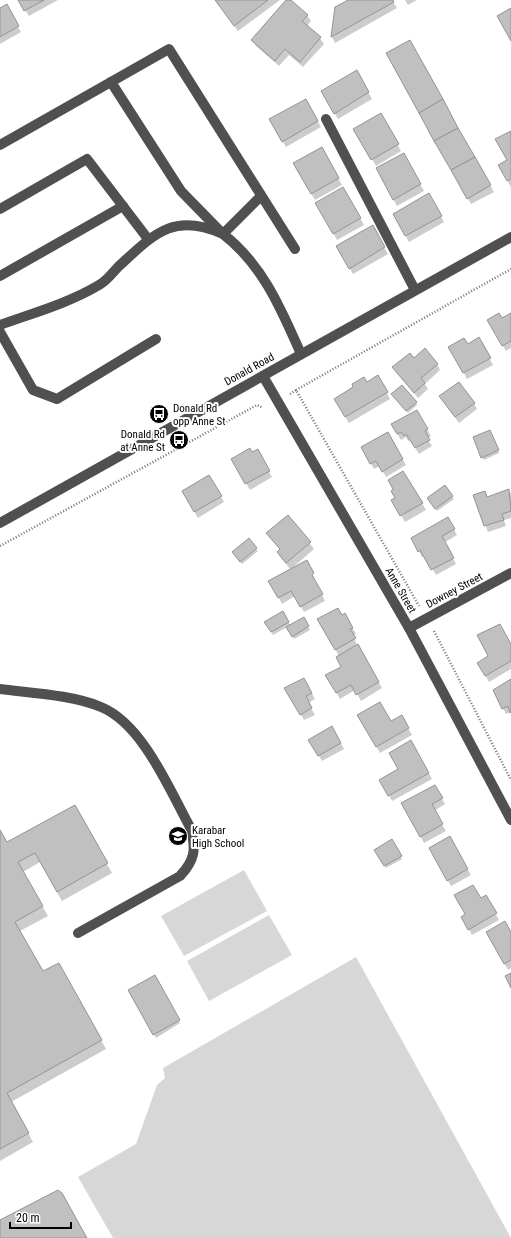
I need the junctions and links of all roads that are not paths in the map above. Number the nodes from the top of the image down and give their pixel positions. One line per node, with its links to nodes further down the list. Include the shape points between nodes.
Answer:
1 (112, 82): 3 (street); 4 (street, via 169,49); 7 (street, via 182,191)
2 (326, 119): 12 (street)
3 (0, 145)
4 (261, 196): 7 (street); 10 (street)
5 (123, 206): 6 (street, via 87,159); 9 (street); 11 (street)
6 (0, 209)
7 (223, 234): 9 (street, via 210,228 184,224 173,226); 16 (street, via 246,254 268,283)
8 (511, 237): 12 (street, Donald Road)
9 (148, 239): 13 (street, via 100,284 68,300)
10 (295, 249)
11 (0, 276)
12 (415, 290): 16 (street, Donald Road)
13 (0, 324)
14 (0, 332): 15 (street, via 33,390 57,399)
15 (156, 338)
16 (301, 354): 17 (street, Donald Road)
17 (263, 376): 18 (street, Donald Road); 20 (street, Anne Street)
18 (0, 523)
19 (511, 572): 20 (street, Downey Street)
20 (409, 628): 22 (street, Anne Street)
21 (0, 689): 23 (street, via 89,702 117,715 145,746 191,829 194,854 180,876)
22 (511, 820)
23 (78, 933)

